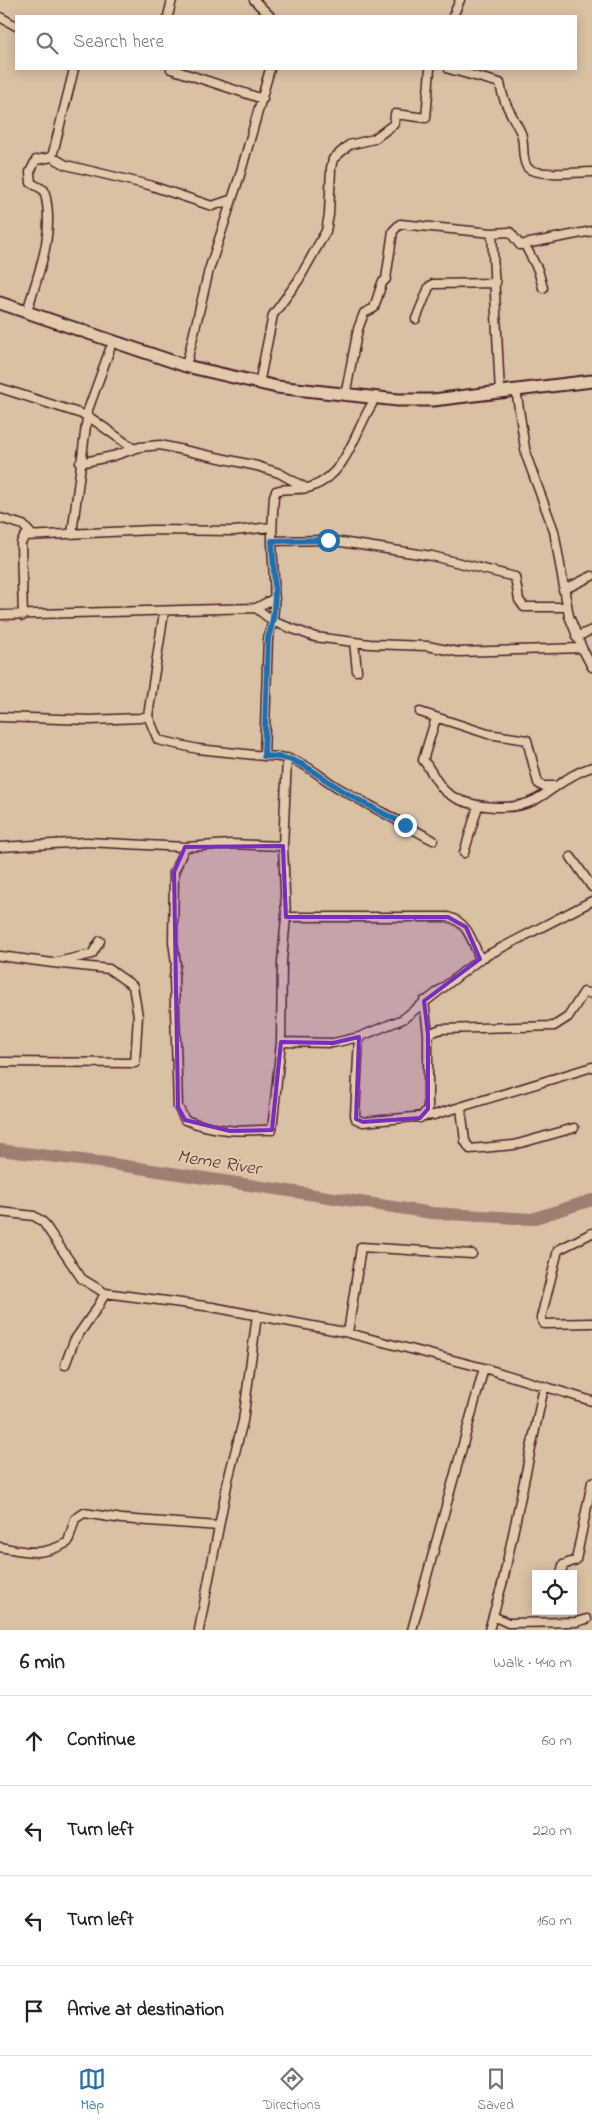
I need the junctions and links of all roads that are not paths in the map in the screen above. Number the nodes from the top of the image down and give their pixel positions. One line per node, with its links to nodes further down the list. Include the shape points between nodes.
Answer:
1 (172, 0): 4 (street)
2 (254, 0): 5 (street)
3 (460, 0): 6 (street)
4 (168, 15)
5 (269, 15)
6 (453, 15)
7 (0, 18): 8 (street)
8 (15, 26)
9 (74, 70): 15 (street)
10 (174, 70): 14 (street)
11 (270, 70): 14 (street)
12 (430, 70): 30 (street, via 426,118 395,114 394,124 379,136 349,145 333,159 326,231 302,274 273,315)
13 (453, 70): 16 (street, via 500,83 502,99 522,135 527,167 532,172)
14 (262, 99): 17 (street)
15 (52, 157): 17 (street, via 66,164 212,206); 25 (street, via 36,160 30,172 31,182 44,190 48,204 47,246)
16 (592, 172)
17 (230, 200): 28 (street)
18 (592, 230): 20 (street)
19 (492, 233): 20 (street, via 510,232 520,245); 21 (street); 33 (street, via 400,224 396,228 386,279 374,308 364,313 358,329)
20 (525, 244): 22 (street)
21 (496, 283): 26 (street, via 433,284); 32 (street)
22 (544, 288)
23 (0, 303): 25 (main road)
24 (0, 310): 27 (main road)
25 (27, 311): 28 (main road)
26 (416, 318)
27 (110, 349): 35 (main road, via 252,388); 36 (street)
28 (186, 366): 30 (main road)
29 (592, 383): 32 (main road); 34 (main road)
30 (260, 384): 33 (main road)
31 (0, 388): 36 (street)
32 (500, 393): 33 (main road, via 433,400)
33 (345, 396)
34 (517, 396): 35 (main road, via 436,403); 46 (street, via 526,454 554,532)
35 (372, 404): 39 (street, via 340,464 319,483)
36 (88, 416): 37 (street); 38 (street)
37 (134, 449): 38 (street); 39 (street, via 160,445 182,448 279,473)
38 (80, 463): 42 (street)
39 (306, 488): 41 (street, via 276,491)
40 (0, 518): 43 (street, via 23,525)
41 (272, 527): 42 (street, via 234,531 152,530); 44 (street)
42 (72, 534): 43 (street)
43 (32, 535): 52 (street, via 26,536 21,543)
44 (272, 541): 47 (street); 48 (street, via 328,540 432,556 515,577 519,600 524,607)
45 (592, 576): 46 (street)
46 (563, 590): 48 (street)
47 (275, 598): 49 (street); 53 (street)
48 (567, 607): 55 (street)
49 (256, 608): 50 (street); 53 (street)
50 (164, 612): 52 (street); 62 (street)
51 (0, 615): 52 (street)
52 (23, 616)
53 (274, 622): 56 (street, via 303,635); 64 (street, via 268,638)
54 (592, 630): 55 (street)
55 (576, 637): 57 (street)
56 (354, 642): 57 (street, via 427,646 458,652); 59 (street)
57 (582, 648): 58 (street)
58 (592, 667)
59 (357, 671)
60 (420, 712): 63 (street)
61 (0, 716): 62 (street, via 90,720)
62 (148, 716): 64 (street, via 158,740 198,749)
63 (436, 718): 67 (street, via 488,734 526,740 538,783 542,786); 68 (street, via 423,760 446,792)
64 (264, 756): 65 (street)
65 (287, 758): 69 (street, via 310,766 339,789); 70 (street)
66 (592, 767): 67 (street, via 576,772)
67 (555, 785): 68 (street, via 534,800 518,805)
68 (478, 806): 73 (street)
69 (433, 840)
70 (282, 846): 72 (street, via 230,844); 77 (street)
71 (0, 847): 72 (street, via 87,842)
72 (184, 847): 86 (street, via 174,872 173,942 178,1107 186,1120 230,1130 272,1130)
73 (464, 853)
74 (571, 857): 75 (street)
75 (592, 888)
76 (592, 901): 80 (street)
77 (286, 918): 80 (street, via 448,918 460,921 466,927); 86 (street, via 282,961)
78 (100, 941): 81 (street, via 92,954)
79 (0, 956): 81 (street)
80 (480, 959): 83 (street)
81 (53, 963): 87 (street, via 109,970 133,986 138,1016 135,1063)
82 (592, 994): 84 (street, via 584,992 579,996 568,1017 554,1026 450,1028)
83 (424, 1002): 84 (street); 85 (street, via 403,1019)
84 (428, 1034): 90 (street)
85 (359, 1037): 86 (street, via 333,1043); 92 (street, via 356,1119 363,1122)
86 (282, 1042)
87 (0, 1062)
88 (592, 1068): 89 (street)
89 (461, 1108): 91 (street); 93 (street, via 465,1141 470,1149 514,1145)
90 (428, 1109): 91 (street); 92 (street)
91 (434, 1115): 92 (street)
92 (420, 1118)
93 (574, 1128)
94 (0, 1212): 97 (street, via 34,1216 43,1222 82,1279)
95 (592, 1233): 99 (street, via 558,1250 541,1318 544,1324)
96 (472, 1254): 100 (street, via 361,1247)
97 (105, 1293): 98 (street); 101 (street, via 74,1340)
98 (257, 1315): 100 (street); 106 (street, via 243,1421)
99 (592, 1323)
100 (348, 1333): 102 (street)
101 (65, 1365)
102 (484, 1368): 103 (street); 112 (street)
103 (544, 1387): 104 (street); 109 (street)
104 (592, 1401)
105 (592, 1482): 108 (street, via 576,1560 563,1565)
106 (218, 1526): 107 (street, via 84,1513 75,1519 68,1542 53,1551 34,1553); 111 (street)
107 (0, 1547)
108 (562, 1570)
109 (493, 1616): 110 (street, via 508,1623); 113 (street)
110 (587, 1619)
111 (199, 1630)
112 (412, 1630)
113 (489, 1630)

